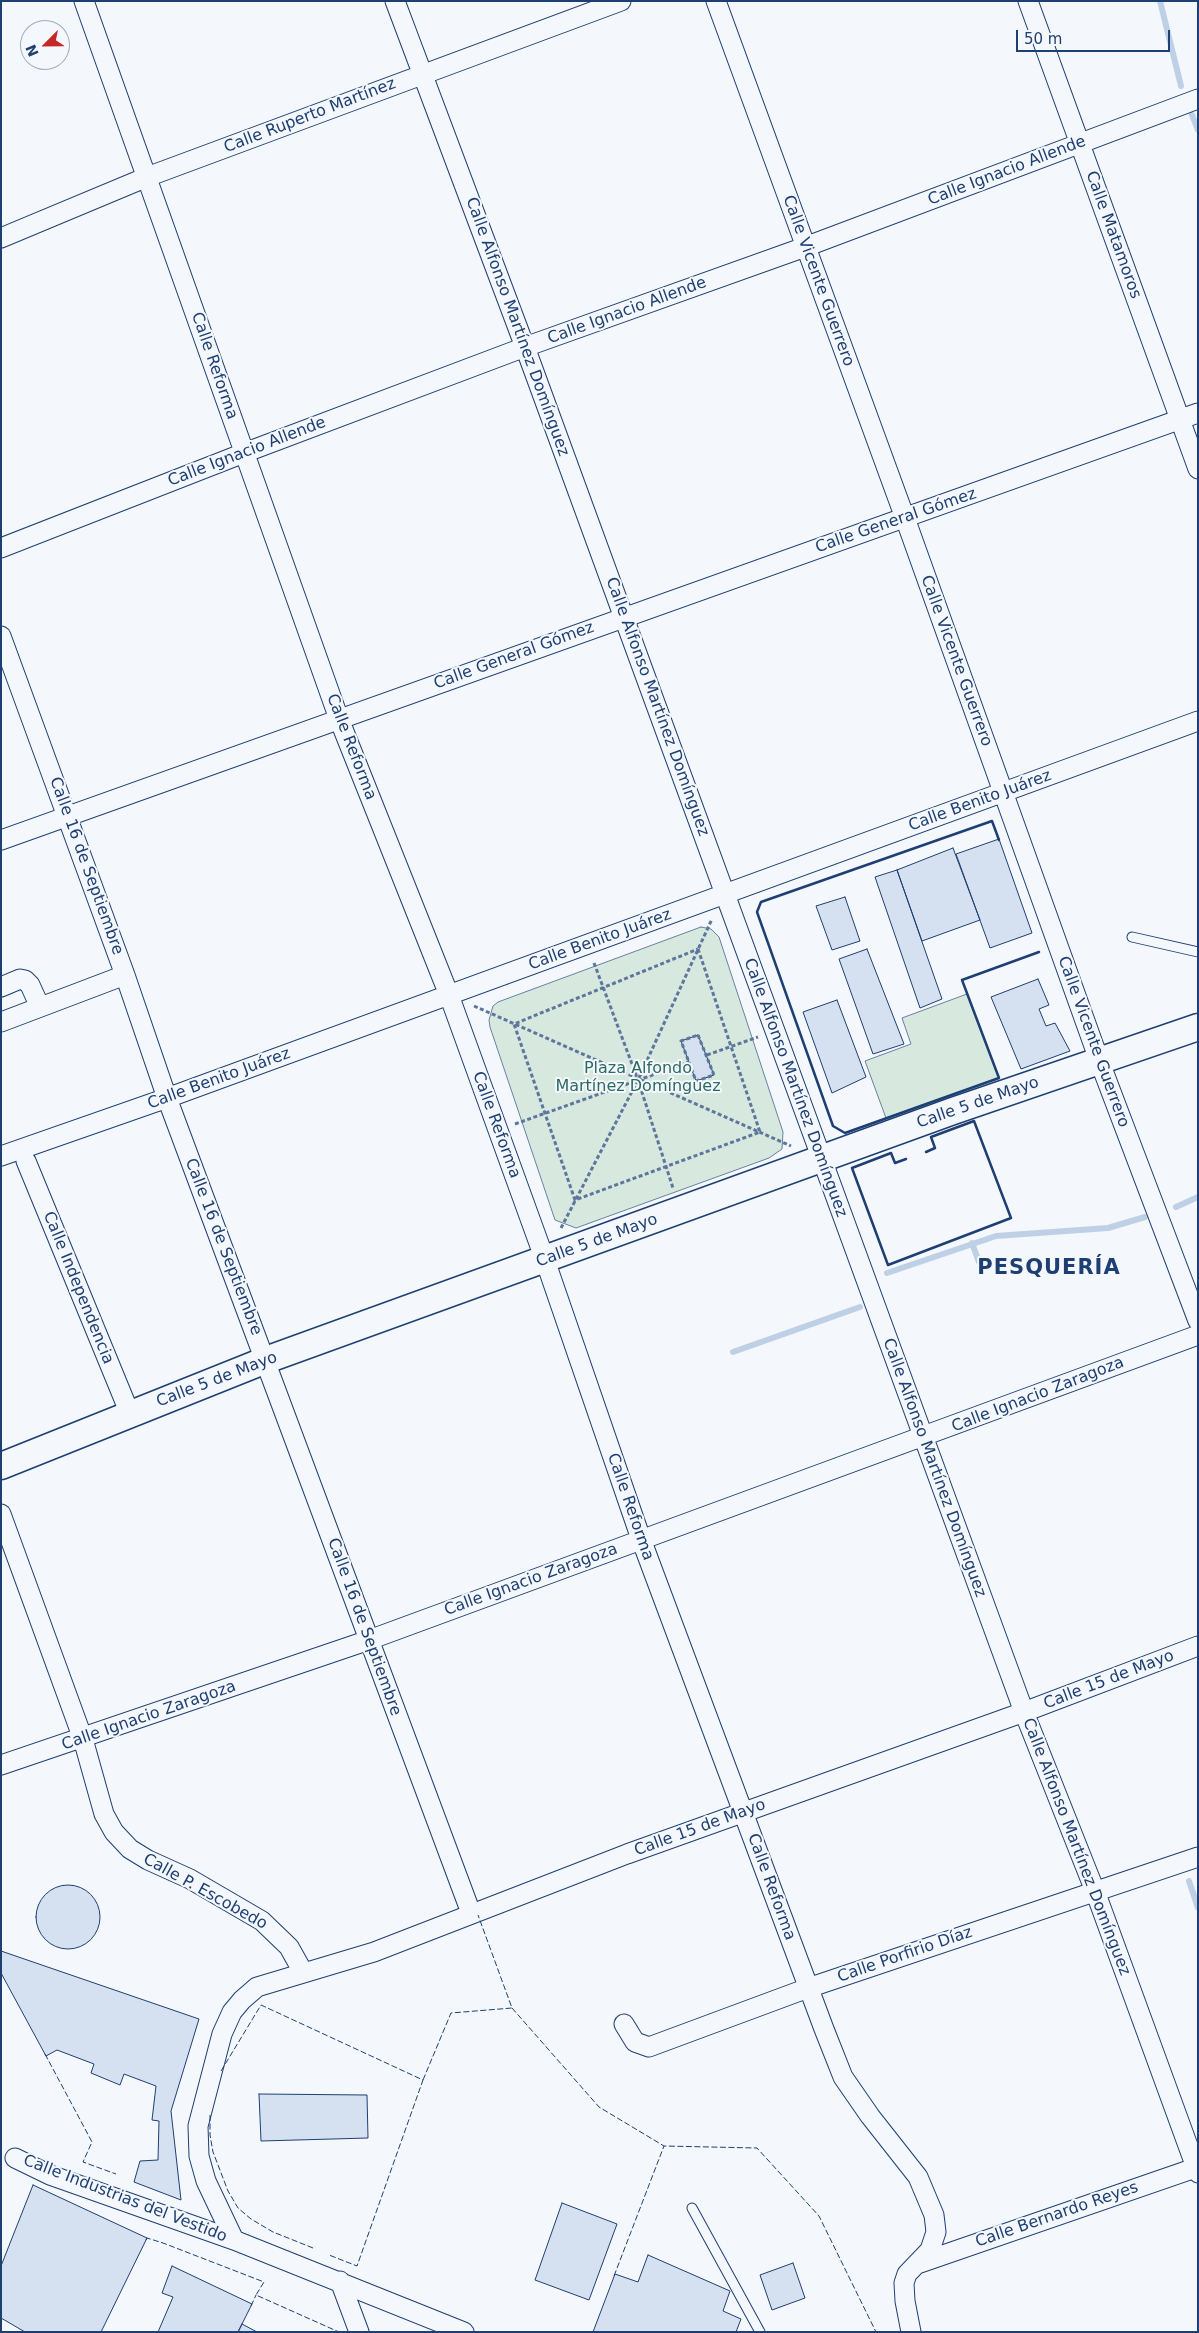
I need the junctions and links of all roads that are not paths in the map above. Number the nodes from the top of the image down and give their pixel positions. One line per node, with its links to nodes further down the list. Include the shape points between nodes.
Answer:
1 (84, 1): 9 (street, Calle Reforma)
2 (395, 1): 6 (street, Calle Alfonso Martínez Domínguez)
3 (621, 1): 6 (street, Calle Ruperto Martínez)
4 (716, 1): 11 (street, Calle Vicente Guerrero)
5 (1028, 1): 8 (street, Calle Matamoros)
6 (422, 74): 9 (street, Calle Ruperto Martínez); 12 (street, Calle Alfonso Martínez Domínguez)
7 (1198, 99): 8 (street, Calle Ignacio Allende)
8 (1080, 143): 11 (street, Calle Ignacio Allende); 14 (street, Calle Matamoros)
9 (148, 177): 10 (street, Calle Ruperto Martínez); 15 (street, Calle Reforma)
10 (1, 238)
11 (805, 247): 12 (street, Calle Ignacio Allende); 17 (street, Calle Vicente Guerrero)
12 (525, 347): 15 (street, Calle Ignacio Allende); 19 (street, Calle Alfonso Martínez Domínguez)
13 (1198, 412): 14 (street, Calle General Gómez)
14 (1180, 419): 16 (street, Calle Matamoros); 17 (street, Calle General Gómez)
15 (244, 453): 18 (street, Calle Ignacio Allende); 21 (street, Calle Reforma)
16 (1198, 469)
17 (905, 518): 19 (street, Calle General Gómez); 23 (street, Calle Vicente Guerrero)
18 (1, 548)
19 (624, 616): 21 (street, Calle General Gómez); 26 (street, Calle Alfonso Martínez Domínguez)
20 (1, 636): 24 (street, Calle 16 de Septiembre)
21 (339, 719): 24 (street, Calle General Gómez); 31 (street, Calle Reforma)
22 (1198, 721): 23 (street, Calle Benito Juárez)
23 (1003, 793): 26 (street, Calle Benito Juárez); 35 (street, Calle Vicente Guerrero)
24 (68, 817): 25 (street, Calle General Gómez); 29 (street, Calle 16 de Septiembre)
25 (1, 840)
26 (724, 894): 31 (street, Calle Benito Juárez); 38 (street, Calle Alfonso Martínez Domínguez)
27 (1132, 938): 28 (lane)
28 (1198, 952)
29 (126, 975): 32 (street); 36 (street, Calle 16 de Septiembre)
30 (1, 987): 32 (street, via 25,980)
31 (448, 995): 36 (street, Calle Benito Juárez); 40 (street, Calle Reforma)
32 (40, 1007): 33 (street)
33 (1, 1022)
34 (1198, 1027): 35 (street, Calle 5 de Mayo)
35 (1099, 1060): 38 (street, Calle 5 de Mayo); 41 (street, Calle Vicente Guerrero)
36 (167, 1098): 37 (street, Calle Benito Juárez); 43 (street, Calle 16 de Septiembre)
37 (1, 1156)
38 (821, 1158): 40 (street, Calle 5 de Mayo); 45 (street, Calle Alfonso Martínez Domínguez)
39 (26, 1161): 44 (street, Calle Independencia)
40 (546, 1260): 43 (street, Calle 5 de Mayo); 48 (street, Calle Reforma)
41 (1198, 1320)
42 (1198, 1335): 45 (street, Calle Ignacio Zaragoza)
43 (266, 1360): 44 (street, Calle 5 de Mayo); 49 (street, Calle 16 de Septiembre)
44 (130, 1414): 46 (street, Calle 5 de Mayo)
45 (923, 1438): 48 (street, Calle Ignacio Zaragoza); 51 (street, Calle Alfonso Martínez Domínguez)
46 (1, 1466)
47 (1, 1514): 52 (street, Calle P. Escobedo)
48 (641, 1539): 49 (street, Calle Ignacio Zaragoza); 54 (street, Calle Reforma)
49 (369, 1640): 52 (street, Calle Ignacio Zaragoza); 57 (street, Calle 16 de Septiembre)
50 (1198, 1646): 51 (street, Calle 15 de Mayo)
51 (1024, 1712): 54 (street, Calle 15 de Mayo); 56 (street, Calle Alfonso Martínez Domínguez)
52 (83, 1739): 53 (street, Calle Ignacio Zaragoza); 58 (street, Calle P. Escobedo, via 104,1814 114,1832 130,1849 262,1921 296,1955)
53 (1, 1765)
54 (743, 1812): 57 (street, Calle 15 de Mayo); 59 (street, Calle Reforma)
55 (1198, 1857): 56 (street, Calle Porfirio Díaz)
56 (1095, 1890): 59 (street, Calle Porfirio Díaz); 63 (street, Calle Alfonso Martínez Domínguez)
57 (471, 1913): 58 (street, Calle 15 de Mayo, via 374,1952)
58 (303, 1972): 61 (street, Calle 15 de Mayo, via 257,1987 232,2012)
59 (808, 1988): 60 (street, Calle Porfirio Díaz, via 649,2047 634,2042); 66 (street, Calle Reforma, via 843,2077 918,2177 934,2215 936,2232 930,2250)
60 (624, 2024)
61 (222, 2034): 65 (street, Calle Industrias del Vestido, via 198,2126 199,2156 216,2205)
62 (15, 2158): 65 (street, Calle Industrias del Vestido, via 50,2174)
63 (1197, 2169): 66 (street, Calle Bernardo Reyes)
64 (692, 2208): 70 (lane)
65 (234, 2240): 67 (street, Calle Industrias del Vestido)
66 (916, 2264): 71 (street, via 904,2283)
67 (340, 2281): 68 (street); 69 (street, Calle Industrias del Vestido)
68 (359, 2332)
69 (464, 2332)
70 (760, 2332)
71 (911, 2332)

